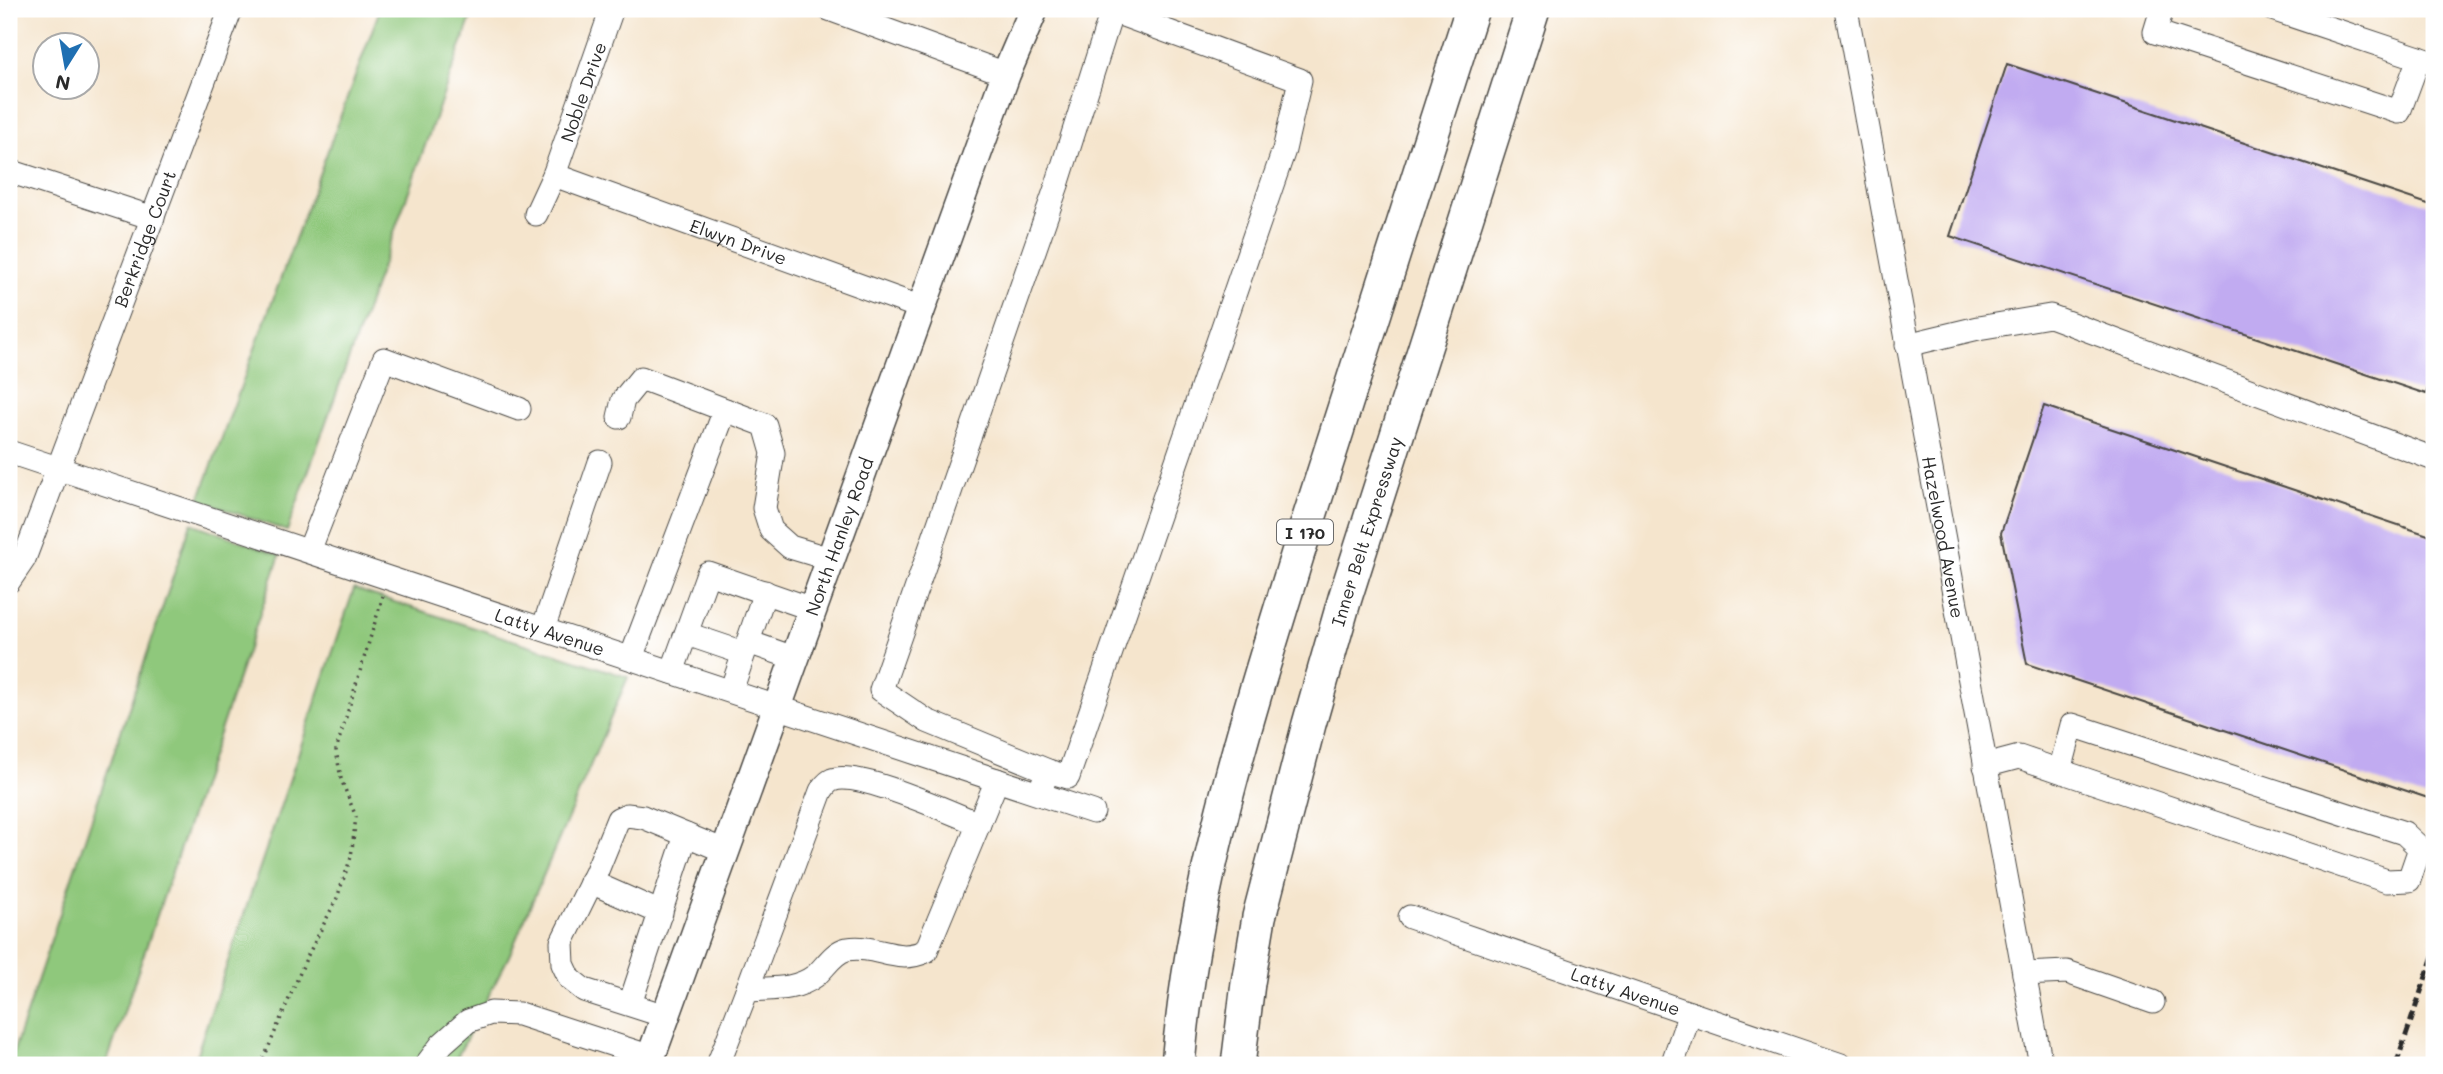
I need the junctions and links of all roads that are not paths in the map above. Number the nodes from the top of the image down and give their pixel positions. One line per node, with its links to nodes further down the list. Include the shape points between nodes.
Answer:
1 (231, 9): 16 (street, Berkridge Court)
2 (612, 9): 14 (street, Noble Drive)
3 (829, 9): 12 (street)
4 (1034, 9): 12 (main road, North Hanley Road)
5 (1472, 9): 60 (highway, I 170, via 1253,705 1199,923)
6 (1532, 9): 61 (highway, Inner Belt Expressway, via 1316,698 1259,917)
7 (1846, 9): 18 (street, Hazelwood Avenue)
8 (2162, 9): 11 (street, via 2155,32 2399,112)
9 (2272, 9): 11 (street)
10 (1110, 10): 40 (street, via 1057,185 881,690 927,721); 40 (street, via 1300,80 1284,149 1068,777)
11 (2427, 60)
12 (1006, 74): 17 (main road, North Hanley Road)
13 (9, 171): 16 (street)
14 (554, 175): 15 (street, Noble Drive); 17 (street, Elwyn Drive)
15 (536, 214)
16 (153, 218): 25 (street, Berkridge Court)
17 (922, 308): 27 (main road, North Hanley Road)
18 (1907, 345): 23 (street, via 2050,316); 39 (street, Hazelwood Avenue)
19 (519, 410): 26 (street, via 384,359)
20 (725, 410): 21 (street, via 641,378 623,400); 27 (street, via 765,425 773,453 764,508 771,530 790,547); 34 (street)
21 (619, 417)
22 (9, 452): 25 (street, Latty Avenue)
23 (2434, 458)
24 (600, 462): 31 (street)
25 (58, 469): 26 (street, Latty Avenue); 28 (street, Berkridge Court, via 24,559)
26 (309, 551): 31 (street, Latty Avenue)
27 (830, 559): 30 (main road, North Hanley Road)
28 (9, 581)
29 (765, 592): 30 (street); 32 (street, via 708,573); 33 (street)
30 (812, 609): 35 (main road, North Hanley Road)
31 (543, 629): 34 (street, Latty Avenue)
32 (687, 634): 33 (street); 36 (street)
33 (745, 648): 35 (street); 37 (street)
34 (631, 658): 36 (street, Latty Avenue)
35 (794, 658): 38 (main road, North Hanley Road)
36 (672, 672): 37 (street, Latty Avenue)
37 (730, 691): 38 (street, Latty Avenue)
38 (776, 707): 42 (street, Latty Avenue); 47 (main road, North Hanley Road)
39 (1985, 766): 41 (street, via 2019,757); 51 (street, Hazelwood Avenue)
40 (1048, 771): 43 (street)
41 (2060, 771): 41 (street, via 2387,881 2409,880 2420,848 2404,833 2071,725)
42 (997, 780): 43 (street, Latty Avenue); 45 (street)
43 (1040, 794): 44 (street, Latty Avenue)
44 (1093, 813)
45 (979, 824): 52 (street, via 926,951 902,958 846,949 794,988); 52 (street, via 869,782 830,780 821,791)
46 (687, 835): 47 (street); 48 (street, via 627,814 618,820); 49 (street)
47 (725, 851): 56 (main road, North Hanley Road)
48 (591, 882): 49 (street); 54 (street, via 562,942 563,964 570,979 584,990)
49 (661, 914): 54 (street)
50 (1410, 918): 55 (street, Latty Avenue)
51 (2024, 974): 53 (street, via 2067,972); 64 (street, Hazelwood Avenue)
52 (747, 990): 59 (street)
53 (2153, 1002)
54 (630, 1004): 56 (street)
55 (1690, 1013): 62 (street); 63 (street, Latty Avenue)
56 (666, 1016): 57 (main road, North Hanley Road)
57 (650, 1061): 58 (street, via 519,1014 491,1013 468,1021)
58 (426, 1065)
59 (718, 1065)
60 (1178, 1065)
61 (1238, 1065)
62 (1672, 1065)
63 (1842, 1065)
64 (2041, 1065)

